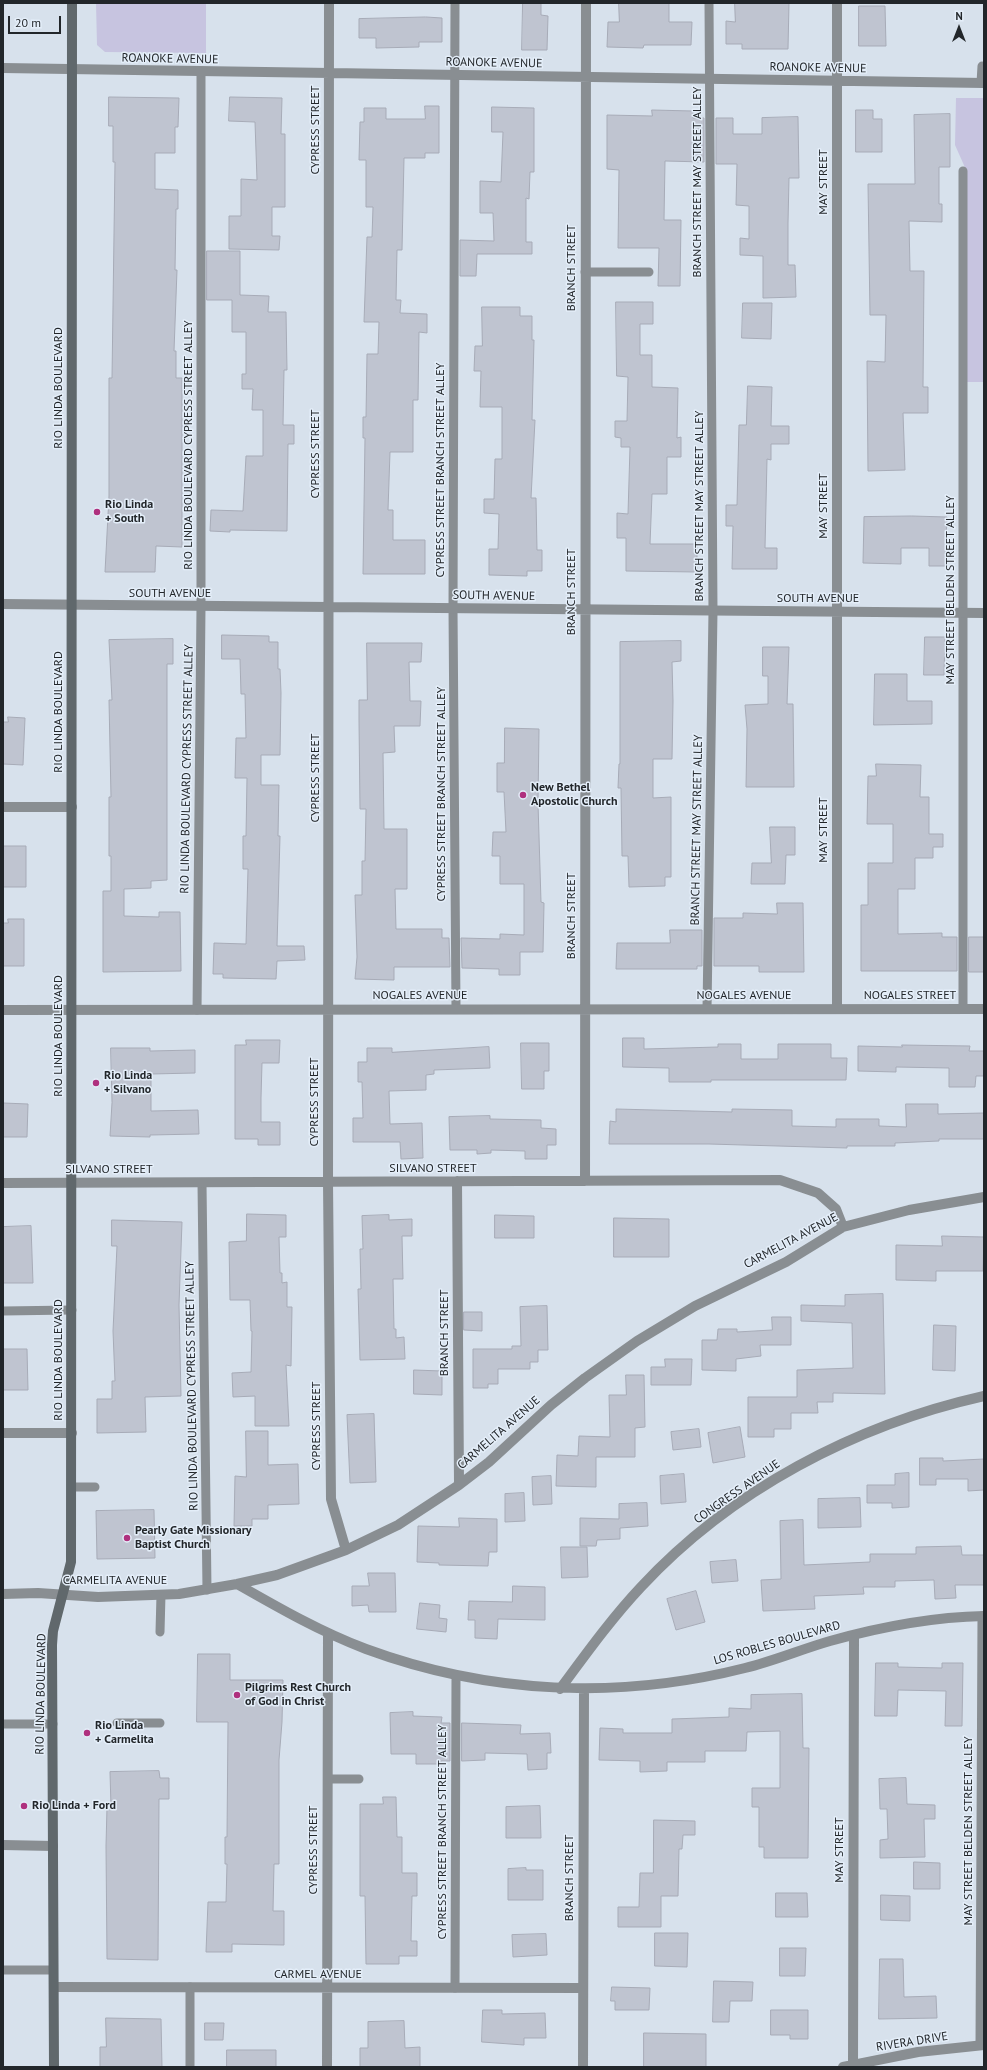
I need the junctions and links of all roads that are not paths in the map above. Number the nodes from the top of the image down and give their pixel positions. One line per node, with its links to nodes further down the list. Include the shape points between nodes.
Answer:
1 (72, 3): 9 (main road, RIO LINDA BOULEVARD)
2 (329, 3): 11 (street, CYPRESS STREET)
3 (455, 3): 12 (lane, CYPRESS STREET BRANCH STREET ALLEY)
4 (586, 3): 13 (street, BRANCH STREET)
5 (709, 3): 14 (lane, BRANCH STREET MAY STREET ALLEY)
6 (837, 3): 15 (street, MAY STREET)
7 (982, 66): 16 (lane)
8 (3, 68): 9 (street, ROANOKE AVENUE)
9 (72, 70): 10 (street, ROANOKE AVENUE); 21 (main road, RIO LINDA BOULEVARD)
10 (201, 72): 11 (street, ROANOKE AVENUE); 22 (lane, RIO LINDA BOULEVARD CYPRESS STREET ALLEY)
11 (329, 74): 12 (street, ROANOKE AVENUE); 23 (street, CYPRESS STREET)
12 (455, 76): 13 (street, ROANOKE AVENUE); 24 (lane, CYPRESS STREET BRANCH STREET ALLEY)
13 (585, 78): 14 (street, ROANOKE AVENUE); 18 (street, BRANCH STREET)
14 (709, 79): 15 (street, ROANOKE AVENUE); 26 (lane, BRANCH STREET MAY STREET ALLEY)
15 (837, 81): 16 (street, ROANOKE AVENUE); 27 (street, MAY STREET)
16 (982, 83)
17 (963, 171): 28 (lane, MAY STREET BELDEN STREET ALLEY)
18 (585, 272): 19 (lane); 25 (street, BRANCH STREET)
19 (649, 272)
20 (3, 604): 21 (street, SOUTH AVENUE)
21 (72, 606): 22 (street, SOUTH AVENUE); 31 (main road, RIO LINDA BOULEVARD)
22 (201, 607): 23 (street, SOUTH AVENUE); 41 (lane, RIO LINDA BOULEVARD CYPRESS STREET ALLEY)
23 (329, 608): 24 (street, SOUTH AVENUE); 35 (street, CYPRESS STREET)
24 (453, 608): 25 (street, SOUTH AVENUE); 36 (lane, CYPRESS STREET BRANCH STREET ALLEY)
25 (585, 610): 26 (street, SOUTH AVENUE); 37 (street, BRANCH STREET)
26 (713, 611): 27 (street, SOUTH AVENUE); 38 (lane, BRANCH STREET MAY STREET ALLEY)
27 (837, 612): 28 (street, SOUTH AVENUE); 32 (street, MAY STREET)
28 (963, 613): 29 (street, SOUTH AVENUE); 33 (lane, MAY STREET BELDEN STREET ALLEY)
29 (984, 613)
30 (3, 807): 31 (street)
31 (72, 807): 40 (main road, RIO LINDA BOULEVARD)
32 (837, 1008): 33 (street, NOGALES STREET); 38 (street, NOGALES AVENUE)
33 (963, 1008): 34 (street, NOGALES STREET)
34 (984, 1008)
35 (328, 1009): 36 (street, NOGALES AVENUE); 41 (street, NOGALES AVENUE); 44 (street, CYPRESS STREET)
36 (456, 1009): 37 (street, NOGALES AVENUE)
37 (585, 1009): 38 (street, NOGALES AVENUE); 43 (street, BRANCH STREET)
38 (707, 1009)
39 (3, 1010): 40 (street, NOGALES AVENUE)
40 (72, 1010): 41 (street, NOGALES AVENUE); 46 (main road, RIO LINDA BOULEVARD)
41 (197, 1010)
42 (457, 1181): 43 (street, SILVANO STREET); 44 (street, SILVANO STREET); 55 (street, BRANCH STREET)
43 (584, 1181): 49 (street, SILVANO STREET, via 780,1180 818,1194 836,1209)
44 (328, 1182): 47 (street, SILVANO STREET); 58 (street, CYPRESS STREET, via 330,1499)
45 (3, 1183): 46 (street, SILVANO STREET)
46 (72, 1183): 47 (street, SILVANO STREET); 51 (main road, RIO LINDA BOULEVARD)
47 (202, 1183): 60 (lane, RIO LINDA BOULEVARD CYPRESS STREET ALLEY)
48 (984, 1197): 49 (street, CARMELITA AVENUE, via 909,1210)
49 (843, 1227): 55 (street, CARMELITA AVENUE, via 786,1262 695,1306 637,1341 584,1378 489,1462)
50 (3, 1310): 51 (lane)
51 (72, 1310): 54 (main road, RIO LINDA BOULEVARD)
52 (984, 1396): 69 (street, CONGRESS AVENUE, via 914,1415 871,1431 821,1453 748,1497 710,1524 642,1587 611,1621)
53 (3, 1433): 54 (street)
54 (72, 1433): 56 (main road, RIO LINDA BOULEVARD)
55 (459, 1485): 58 (street, CARMELITA AVENUE, via 398,1525)
56 (72, 1487): 57 (lane); 62 (main road, RIO LINDA BOULEVARD, via 72,1562)
57 (95, 1487)
58 (346, 1550): 59 (street, CARMELITA AVENUE, via 277,1574)
59 (237, 1584): 60 (street, CARMELITA AVENUE); 66 (street, LOS ROBLES BOULEVARD)
60 (207, 1590): 63 (street, CARMELITA AVENUE)
61 (3, 1594): 62 (street, CARMELITA AVENUE)
62 (63, 1594): 63 (street, CARMELITA AVENUE); 74 (main road, RIO LINDA BOULEVARD, via 53,1631)
63 (161, 1595): 65 (lane)
64 (983, 1616): 67 (street, LOS ROBLES BOULEVARD, via 936,1620); 86 (lane, MAY STREET BELDEN STREET ALLEY)
65 (160, 1632)
66 (328, 1633): 68 (street, LOS ROBLES BOULEVARD, via 405,1663); 75 (street, CYPRESS STREET)
67 (854, 1635): 70 (street, LOS ROBLES BOULEVARD, via 746,1668 683,1682); 87 (street, MAY STREET)
68 (456, 1676): 69 (street, LOS ROBLES BOULEVARD); 84 (lane, CYPRESS STREET BRANCH STREET ALLEY)
69 (560, 1689): 70 (street, LOS ROBLES BOULEVARD)
70 (584, 1689): 85 (street, BRANCH STREET)
71 (117, 1723): 72 (lane)
72 (160, 1723)
73 (3, 1724): 74 (lane)
74 (53, 1724): 78 (main road, RIO LINDA BOULEVARD)
75 (328, 1779): 76 (lane); 83 (street, CYPRESS STREET)
76 (359, 1779)
77 (3, 1845): 78 (street)
78 (53, 1846): 80 (main road, RIO LINDA BOULEVARD)
79 (3, 1970): 80 (lane)
80 (53, 1970): 81 (main road, RIO LINDA BOULEVARD)
81 (54, 1987): 82 (street, CARMEL AVENUE); 88 (main road, RIO LINDA BOULEVARD)
82 (190, 1987): 83 (street, CARMEL AVENUE); 89 (lane)
83 (327, 1988): 84 (street, CARMEL AVENUE); 90 (street, CYPRESS STREET)
84 (455, 1988): 85 (street, CARMEL AVENUE)
85 (583, 1988): 91 (street, BRANCH STREET)
86 (982, 2045): 87 (street, RIVERA DRIVE, via 918,2052)
87 (848, 2066)
88 (54, 2067)
89 (190, 2067)
90 (327, 2067)
91 (583, 2067)

